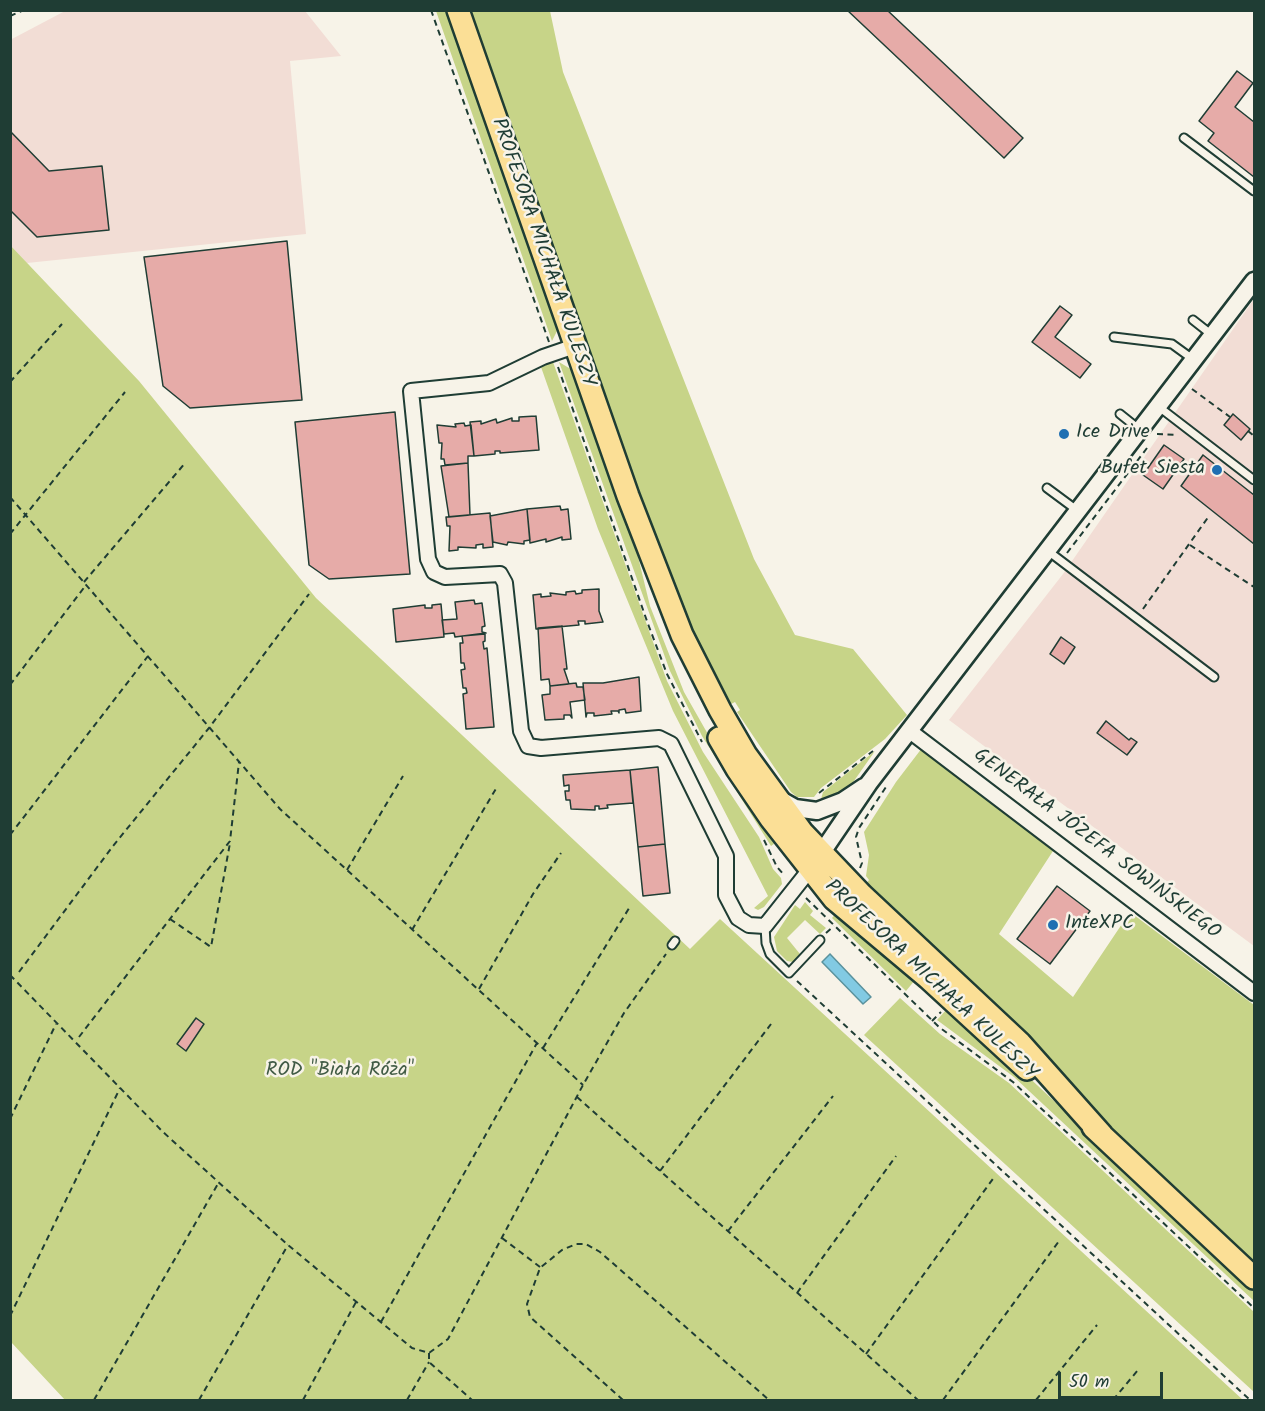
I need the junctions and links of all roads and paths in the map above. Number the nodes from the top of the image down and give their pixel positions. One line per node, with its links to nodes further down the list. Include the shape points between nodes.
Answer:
1 (24, 10): 4 (path)
2 (431, 10): 13 (path)
3 (458, 10): 12 (main road, PROFESORA MICHAŁA KULESZY)
4 (10, 16)
5 (1184, 138): 6 (lane)
6 (1254, 191)
7 (1254, 281): 10 (street)
8 (1193, 320): 10 (lane)
9 (62, 324): 15 (path)
10 (1212, 335): 14 (street)
11 (1114, 337): 14 (lane, via 1172,344)
12 (574, 346): 13 (street); 30 (main road, PROFESORA MICHAŁA KULESZY)
13 (553, 354): 49 (path, via 667,674); 69 (street, via 489,383 411,391 428,559 434,572 445,577 500,574 505,583 521,731 528,746 659,738 671,744 726,856 725,884 733,909 741,910)
14 (1194, 360): 18 (street)
15 (10, 382)
16 (1192, 389): 20 (path)
17 (125, 392): 33 (path)
18 (1158, 406): 22 (street); 28 (lane)
19 (1120, 414): 22 (lane)
20 (1230, 417)
21 (1163, 427): 24 (path)
22 (1140, 430): 32 (street)
23 (1248, 431): 25 (path)
24 (1157, 434)
25 (1254, 436)
26 (1150, 443): 38 (path)
27 (186, 462): 39 (path)
28 (1254, 480)
29 (1047, 488): 32 (lane)
30 (628, 496): 56 (main road, PROFESORA MICHAŁA KULESZY, via 700,674); 62 (main road, PROFESORA MICHAŁA KULESZY, via 655,604 696,695 737,769 789,843)
31 (10, 497): 33 (path)
32 (1078, 510): 37 (street)
33 (25, 514): 35 (path); 39 (path)
34 (1209, 516): 36 (path)
35 (10, 534)
36 (1190, 545): 41 (path); 43 (path)
37 (1048, 551): 45 (lane); 48 (street)
38 (1067, 554)
39 (84, 582): 40 (path)
40 (86, 585): 44 (path); 46 (path)
41 (1254, 587)
42 (309, 594): 47 (path)
43 (1141, 610)
44 (148, 656): 47 (path); 59 (path)
45 (1214, 677)
46 (10, 685)
47 (209, 728): 51 (path); 73 (path, via 113,846)
48 (911, 732): 53 (street); 78 (street, GENERAŁA JÓZEFA SOWIŃSKIEGO)
49 (706, 750)
50 (874, 750): 57 (path, via 820,790)
51 (239, 762): 60 (path); 63 (path, via 280,809)
52 (403, 776): 63 (path)
53 (869, 783): 56 (street, via 843,801 816,811 795,808); 62 (street)
54 (497, 787): 70 (path)
55 (884, 792): 64 (path, via 858,828 856,837 862,863)
56 (773, 794): 62 (main road, PROFESORA MICHAŁA KULESZY)
57 (815, 801)
58 (761, 834): 65 (path)
59 (10, 835)
60 (230, 841): 68 (path); 68 (path, via 211,948)
61 (561, 853): 77 (path)
62 (816, 861): 69 (street); 92 (main road, PROFESORA MICHAŁA KULESZY, via 862,895 1020,1042); 92 (main road, PROFESORA MICHAŁA KULESZY, via 834,898)
63 (347, 870): 70 (path)
64 (858, 874)
65 (786, 877)
66 (811, 903): 79 (path)
67 (631, 905): 86 (path)
68 (170, 919): 84 (path)
69 (761, 926): 74 (lane, via 770,954)
70 (412, 930): 77 (path)
71 (820, 939): 74 (lane)
72 (673, 943): 87 (path, via 624,1013)
73 (19, 972)
74 (789, 973): 124 (path)
75 (10, 975): 82 (path)
76 (910, 989): 79 (path)
77 (479, 990): 85 (path)
78 (1254, 993)
79 (905, 995): 81 (path)
80 (943, 1010): 81 (path)
81 (932, 1021): 105 (path, via 1013,1082)
82 (56, 1024): 88 (path); 91 (path)
83 (771, 1024): 94 (path)
84 (79, 1037)
85 (537, 1043): 86 (path); 107 (path)
86 (543, 1048): 87 (path)
87 (583, 1085): 89 (path)
88 (120, 1088): 96 (path); 106 (path)
89 (577, 1096): 94 (path); 98 (path)
90 (833, 1096): 97 (path)
91 (10, 1119)
92 (1102, 1135): 102 (main road, PROFESORA MICHAŁA KULESZY)
93 (896, 1156): 103 (path)
94 (660, 1171): 97 (path)
95 (995, 1176): 110 (path)
96 (219, 1182): 100 (path); 113 (path)
97 (728, 1231): 103 (path)
98 (502, 1238): 101 (path); 109 (path, via 448,1339)
99 (1059, 1241): 121 (path)
100 (288, 1245): 104 (path); 114 (path)
101 (540, 1268): 118 (path, via 527,1304 530,1317); 119 (path, via 576,1244 586,1244 600,1252)
102 (1254, 1278)
103 (797, 1293): 110 (path)
104 (356, 1302): 107 (path); 115 (path)
105 (1254, 1308)
106 (10, 1316)
107 (381, 1323): 109 (path, via 412,1348)
108 (1098, 1325): 122 (path)
109 (429, 1353): 111 (path)
110 (866, 1354): 120 (path)
111 (429, 1362): 116 (path); 117 (path)
112 (1138, 1370): 123 (path)
113 (94, 1401)
114 (199, 1401)
115 (303, 1401)
116 (407, 1401)
117 (472, 1401)
118 (623, 1401)
119 (770, 1401)
120 (918, 1401)
121 (944, 1401)
122 (1036, 1401)
123 (1113, 1401)
124 (1250, 1401)

